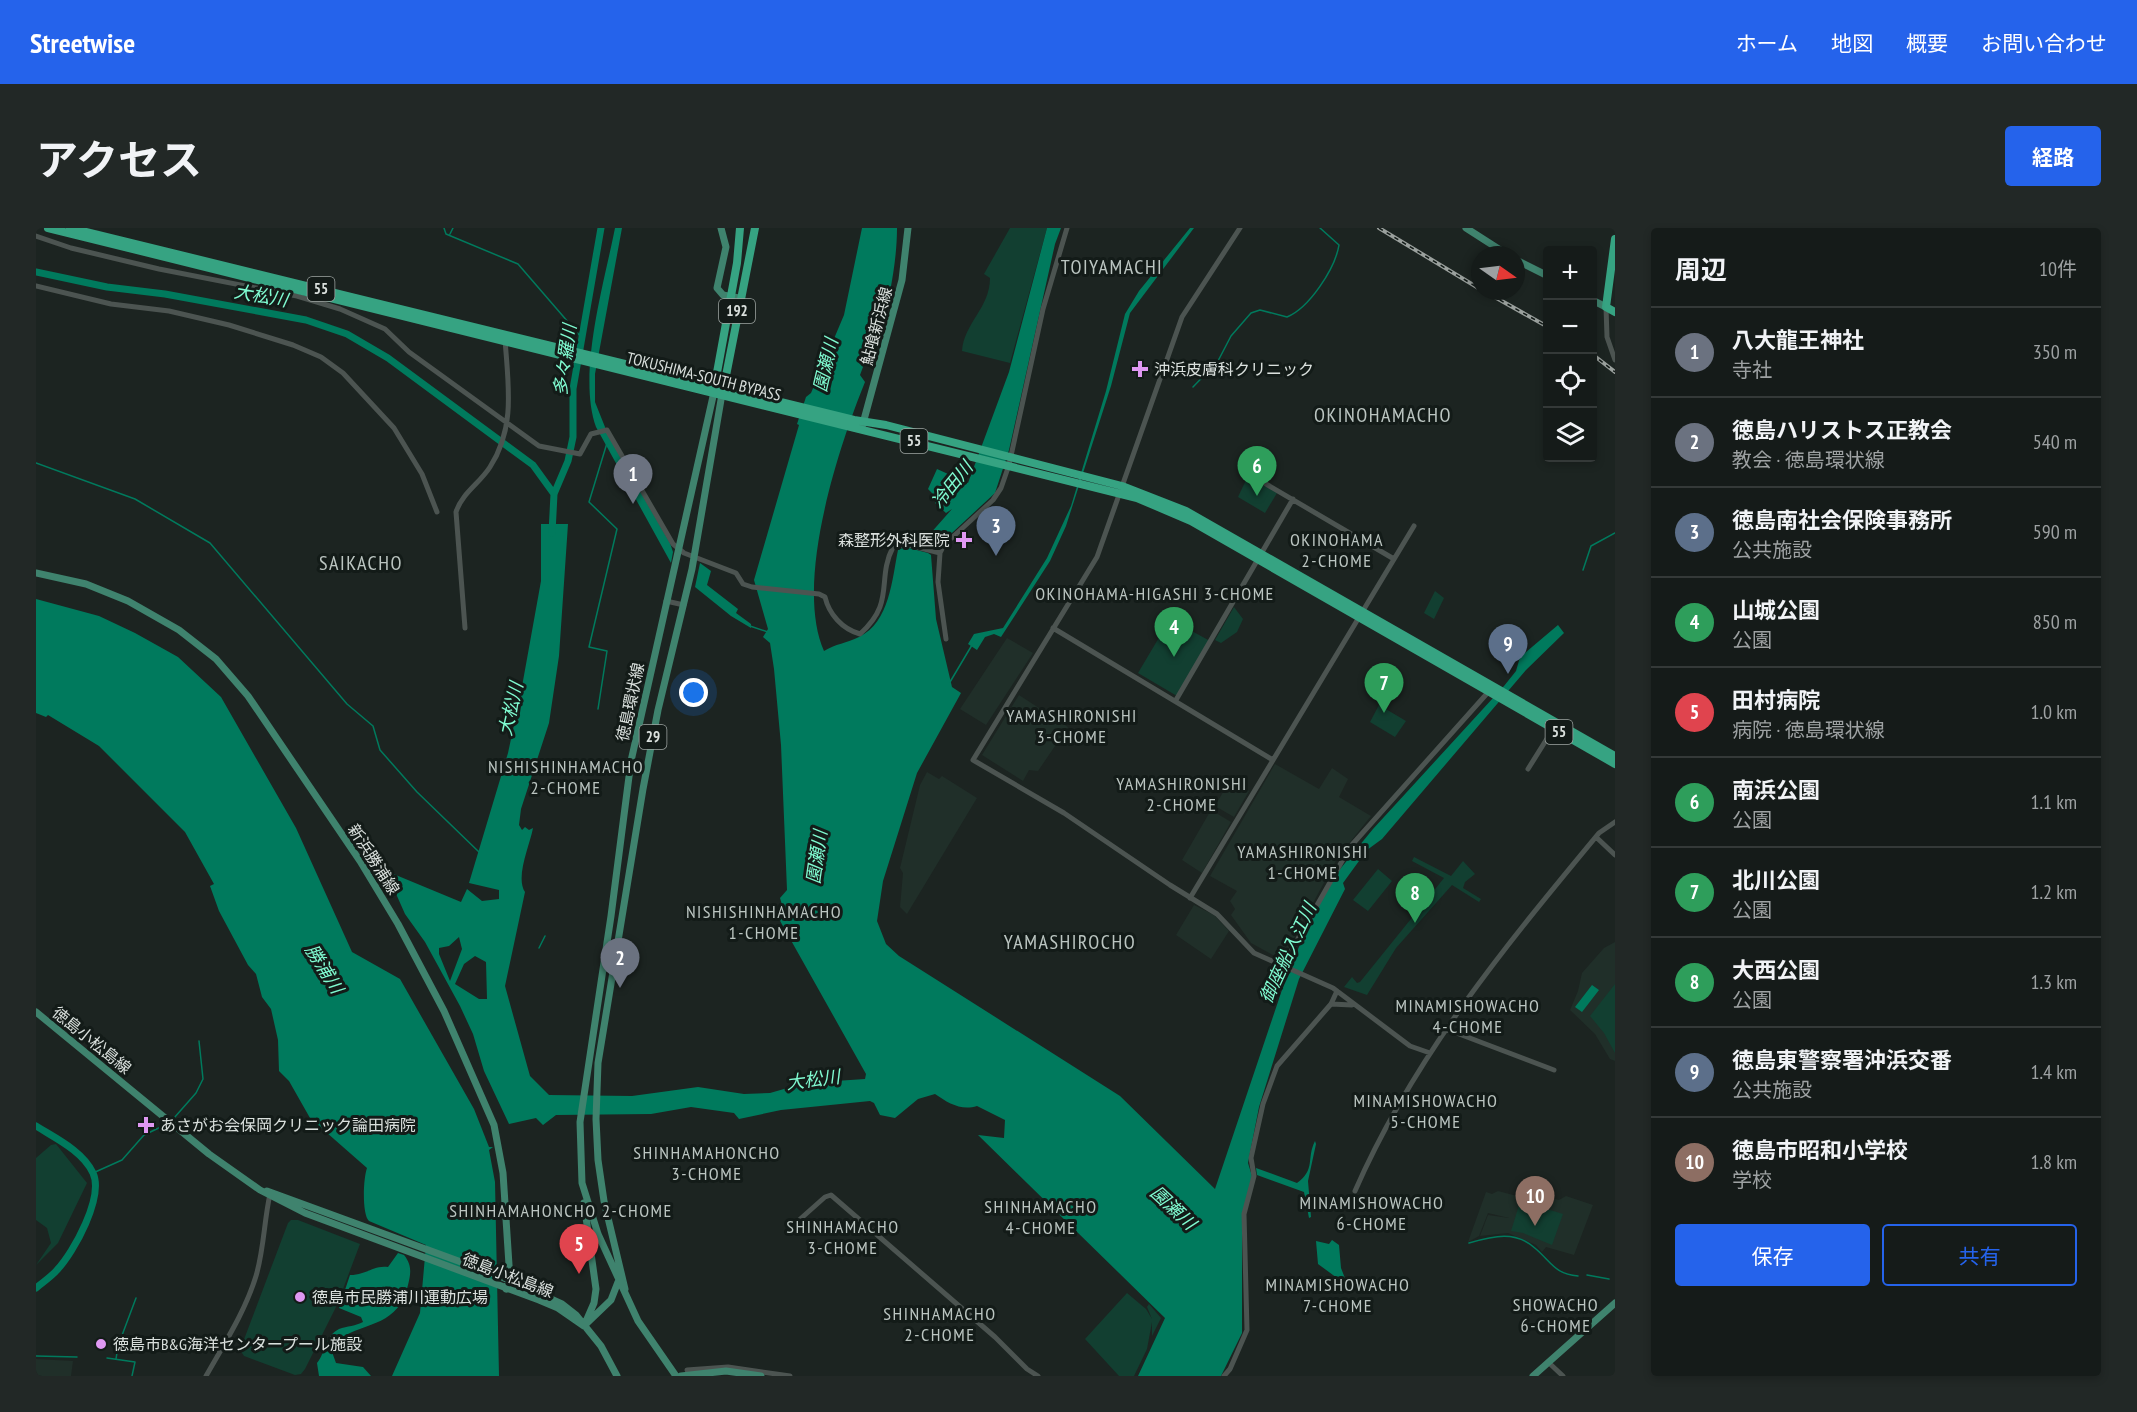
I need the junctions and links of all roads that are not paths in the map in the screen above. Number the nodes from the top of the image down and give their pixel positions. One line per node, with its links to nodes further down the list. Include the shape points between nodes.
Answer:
1 (48, 228): 20 (highway, TOKUSHIMA-SOUTH BYPASS / 55)
2 (70, 228): 20 (highway, TOKUSHIMA-SOUTH BYPASS / 55)
3 (721, 228): 16 (main road, via 726,247 717,288 723,295)
4 (740, 228): 16 (highway, 192)
5 (755, 228): 16 (highway, 192)
6 (908, 228): 23 (main road, 鮎喰新浜線, via 902,280)
7 (1067, 228): 25 (street, via 1043,309)
8 (1240, 228): 27 (street, via 1182,317)
9 (1466, 228): 12 (main road)
10 (36, 236): 24 (street, via 148,267 297,296 340,309 385,329)
11 (1615, 239): 18 (highway)
12 (1494, 246)
13 (1525, 264): 14 (main road)
14 (1543, 274)
15 (36, 286): 29 (street, via 220,323 321,357 349,379 394,428 422,474)
16 (735, 298): 22 (highway, 192)
17 (1597, 302): 18 (main road)
18 (1606, 308): 19 (highway); 21 (street, via 1606,337)
19 (1615, 312)
20 (505, 337): 22 (highway, TOKUSHIMA-SOUTH BYPASS / 55); 24 (street)
21 (1615, 360)
22 (718, 390): 23 (highway, TOKUSHIMA-SOUTH BYPASS / 55); 31 (main road, 徳島環状線 / 29); 33 (main road, 徳島環状線 / 29)
23 (863, 425): 25 (highway, TOKUSHIMA-SOUTH BYPASS / 55, via 886,425)
24 (507, 427): 31 (street, via 545,449 575,455 582,453 589,436 596,431 610,432); 40 (street, via 494,461 456,512)
25 (1009, 461): 27 (highway, TOKUSHIMA-SOUTH BYPASS / 55); 32 (street, via 996,497)
26 (1266, 484): 28 (street)
27 (1121, 490): 34 (highway, TOKUSHIMA-SOUTH BYPASS / 55); 41 (street, via 1097,557)
28 (1293, 499): 34 (street); 35 (street)
29 (437, 512)
30 (1414, 526): 35 (street)
31 (678, 550): 33 (street); 37 (main road, 徳島環状線 / 29)
32 (939, 553): 33 (street, via 904,544 894,547 882,604 860,634 832,616 825,597 819,594 754,588 743,584 736,573); 42 (street, via 937,575)
33 (694, 557): 38 (main road, 徳島環状線 / 29)
34 (1260, 557): 39 (highway, TOKUSHIMA-SOUTH BYPASS / 55); 44 (street)
35 (1394, 559): 39 (street)
36 (36, 573): 70 (main road, 新浜勝浦線, via 86,584 128,601 179,630 216,659 248,696 360,861 444,1011 494,1125 503,1173)
37 (666, 601): 38 (street); 52 (main road, 徳島環状線 / 29, via 631,761)
38 (684, 605): 53 (main road, 徳島環状線 / 29, via 658,710)
39 (1361, 614): 43 (highway, TOKUSHIMA-SOUTH BYPASS / 55); 47 (street)
40 (465, 628)
41 (1053, 628): 44 (street); 55 (street, via 973,760 1094,832)
42 (946, 639)
43 (1497, 692): 45 (highway, TOKUSHIMA-SOUTH BYPASS / 55); 46 (highway, TOKUSHIMA-SOUTH BYPASS / 55); 56 (street, via 1350,847)
44 (1176, 700): 47 (street)
45 (1553, 729): 48 (highway, TOKUSHIMA-SOUTH BYPASS / 55); 49 (street)
46 (1615, 756)
47 (1273, 760): 55 (street)
48 (1615, 764)
49 (1528, 769)
50 (1615, 822): 51 (street)
51 (1596, 837): 54 (street); 61 (street, via 1503,948)
52 (620, 845): 53 (main road); 64 (main road, 徳島環状線 / 29, via 582,1093)
53 (633, 846): 69 (main road, 徳島環状線 / 29, via 596,1093 600,1178)
54 (1615, 855)
55 (1190, 898): 56 (street, via 1226,920 1250,949)
56 (1285, 968): 57 (street)
57 (1337, 991): 58 (street); 59 (street)
58 (1331, 1004): 59 (street); 85 (street, via 1283,1059 1272,1076 1262,1110 1251,1158 1254,1175 1244,1214 1247,1330)
59 (1354, 1005): 62 (street, via 1410,1046)
60 (36, 1012): 66 (main road, 徳島小松島線, via 243,1179)
61 (1446, 1029): 62 (street); 63 (street)
62 (1430, 1053): 65 (street)
63 (1554, 1070)
64 (582, 1183): 71 (main road, 徳島環状線 / 29); 75 (main road, 29, via 596,1294)
65 (1355, 1191)
66 (270, 1194): 67 (main road, 徳島小松島線); 78 (street, via 253,1287)
67 (278, 1198): 70 (main road, 徳島小松島線); 72 (main road, 徳島小松島線)
68 (789, 1229): 84 (street, via 831,1195)
69 (620, 1270): 71 (main road, 徳島環状線 / 29); 74 (main road, 徳島環状線 / 29)
70 (510, 1280): 72 (main road, 新浜勝浦線); 75 (main road, 徳島小松島線, via 562,1304)
71 (618, 1283): 74 (main road, 徳島環状線 / 29); 75 (main road, 徳島環状線 / 29, via 609,1302)
72 (504, 1288): 75 (main road, 徳島小松島線, via 558,1308)
73 (1615, 1303): 76 (main road)
74 (638, 1321): 80 (main road, 徳島環状線 / 29)
75 (584, 1326): 79 (main road, via 601,1346)
76 (1548, 1362): 86 (main road); 87 (street)
77 (687, 1370): 83 (street, via 728,1367)
78 (206, 1376)
79 (617, 1376)
80 (676, 1376)
81 (681, 1376): 82 (main road, via 726,1371)
82 (761, 1376)
83 (790, 1376)
84 (1038, 1376)
85 (1224, 1376)
86 (1533, 1376)
87 (1563, 1376)

